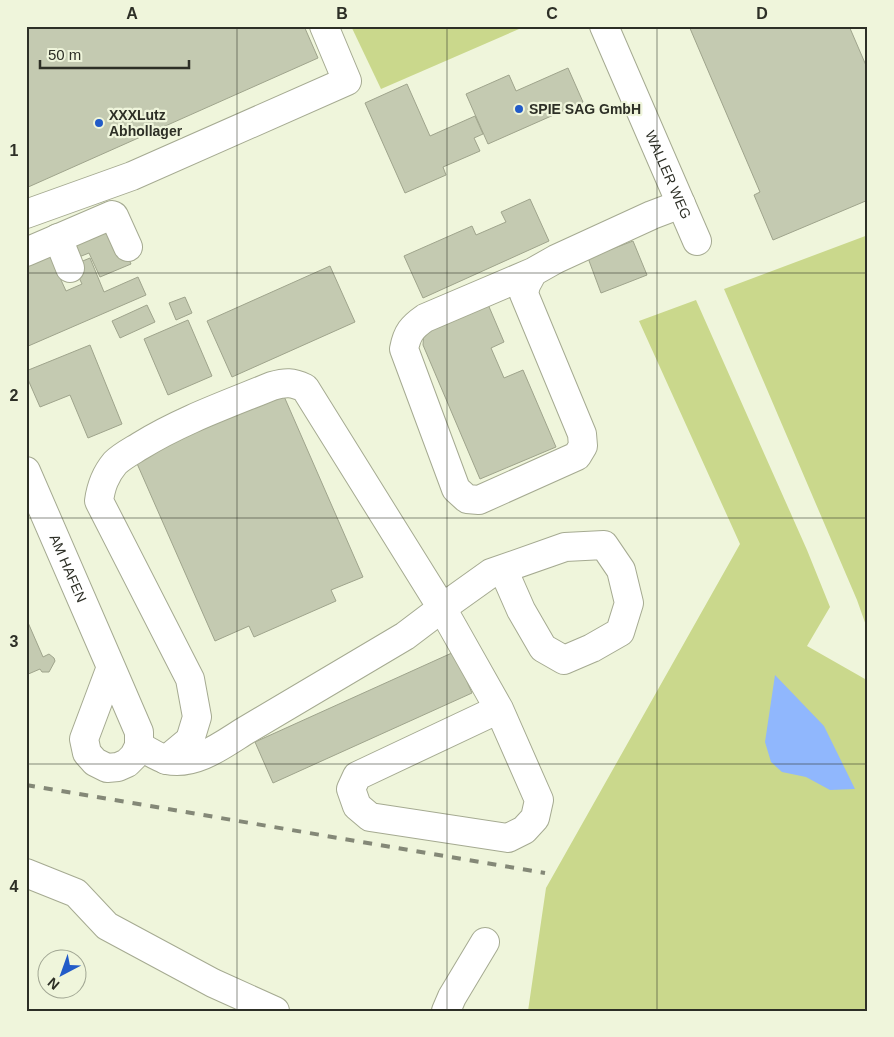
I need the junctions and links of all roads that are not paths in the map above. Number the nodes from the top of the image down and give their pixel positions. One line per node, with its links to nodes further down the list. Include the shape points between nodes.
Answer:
1 (324, 26): 4 (street, via 348,81 132,176)
2 (604, 26): 3 (street, WALLER WEG)
3 (681, 204): 6 (street, WALLER WEG); 10 (street, via 564,255)
4 (26, 214)
5 (58, 238): 7 (street, via 112,215); 8 (street); 9 (street)
6 (696, 241)
7 (128, 248)
8 (26, 252)
9 (70, 268)
10 (534, 272): 10 (street, via 524,294 582,434 583,446 577,456 479,500 467,499 456,489 404,349 406,337 415,325 426,318)
11 (26, 471): 14 (street, AM HAFEN)
12 (503, 569): 12 (street, via 565,547 604,545 621,570 629,603 620,632 564,660 543,648); 13 (street, via 491,573)
13 (442, 608): 15 (street); 17 (street, via 405,636 217,749 190,760); 17 (street, via 305,388 294,383 272,386 160,434 116,462 101,486 99,501 190,679 197,717 190,740)
14 (111, 667): 16 (street, AM HAFEN, via 139,732); 16 (street, via 84,739 87,752 95,762 107,768 118,767 134,756)
15 (499, 709): 15 (street, via 539,800 535,818 524,830 508,838 370,817 357,806 351,789 357,776)
16 (139, 746): 17 (street)
17 (166, 760)
18 (26, 873): 20 (street, via 76,893 107,926 213,983)
19 (485, 942): 21 (street)
20 (275, 1011)
21 (446, 1011)

